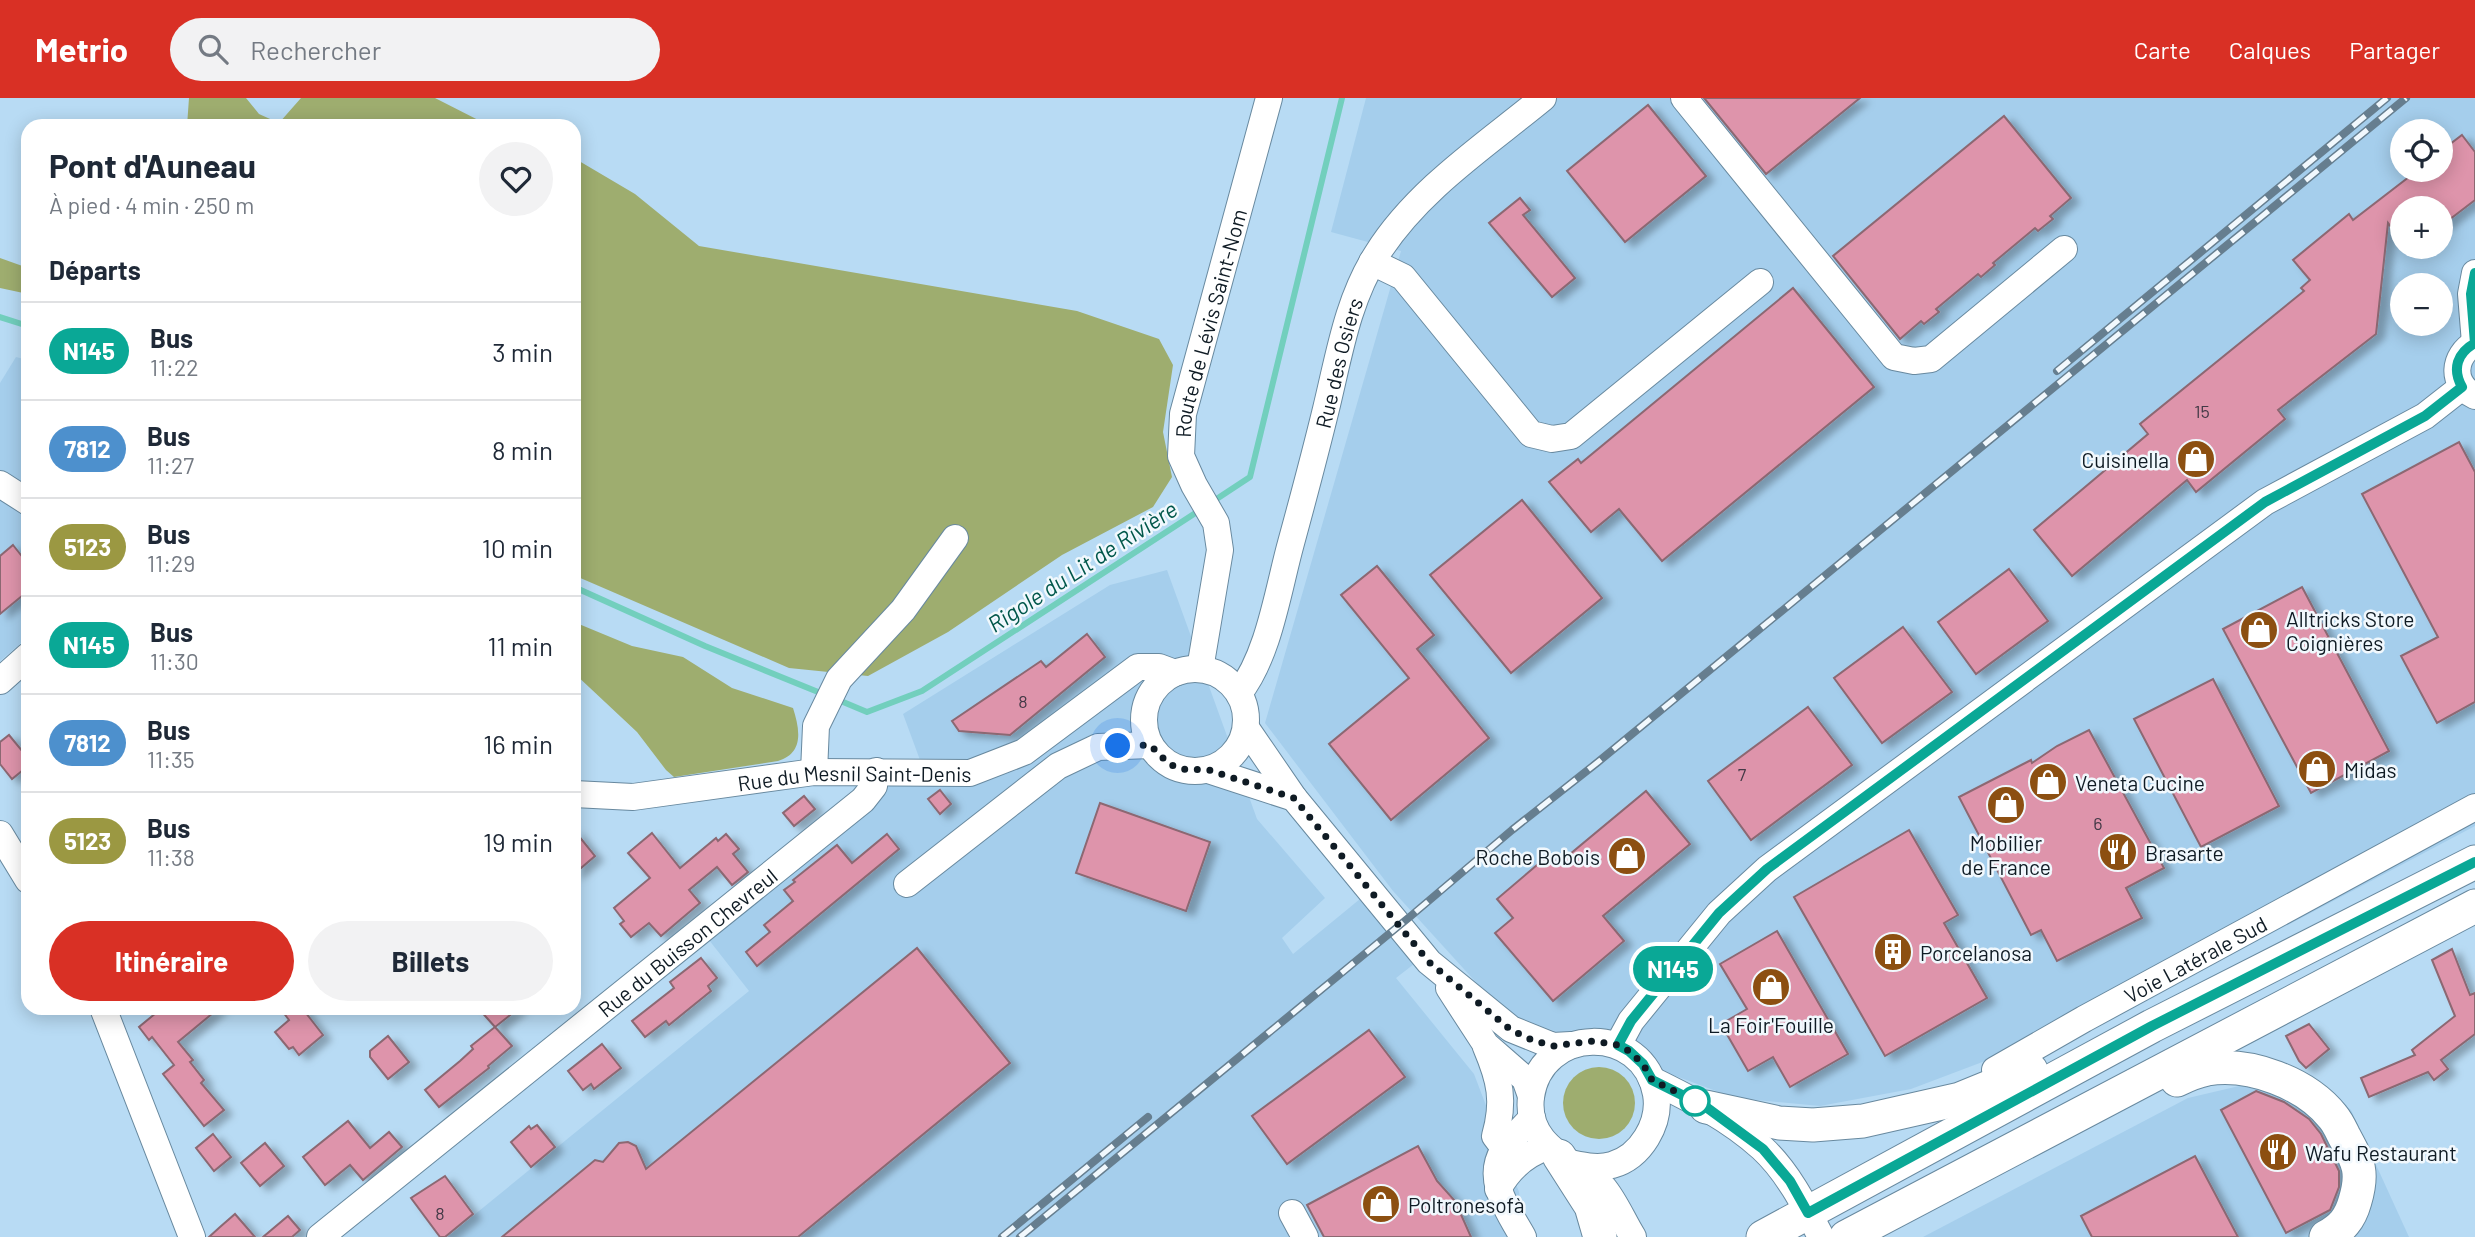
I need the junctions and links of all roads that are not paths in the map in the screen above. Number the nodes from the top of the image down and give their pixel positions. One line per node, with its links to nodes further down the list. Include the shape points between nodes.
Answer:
1 (1269, 98): 14 (street, Route de Lévis Saint-Nom, via 1183,414 1181,456 1216,523 1220,550)
2 (1543, 98): 5 (street, Rue des Osiers, via 1434,187 1397,226)
3 (1684, 98): 4 (street, via 1894,356 1931,359)
4 (2064, 249)
5 (1372, 262): 7 (street, via 1403,277 1531,433 1552,439 1571,436); 17 (street, Rue des Osiers, via 1341,344 1265,639 1250,679)
6 (2475, 273): 8 (street, via 2471,294)
7 (1760, 282)
8 (2475, 343): 9 (street, via 2458,362 2458,379)
9 (2469, 391): 37 (street, via 2265,502 1767,869 1719,913 1631,1021)
10 (0, 484): 11 (street)
11 (21, 498)
12 (955, 538): 23 (street, via 903,610 836,685 816,726)
13 (21, 662): 15 (street)
14 (1187, 671): 16 (street, Rue du Mesnil Saint-Denis, via 1138,667); 17 (street, via 1216,673); 18 (street, via 1154,689)
15 (0, 681)
16 (1108, 688): 18 (street); 22 (street, Rue du Mesnil Saint-Denis, via 1024,752 996,764 970,773)
17 (1239, 693): 19 (street, via 1246,710)
18 (1148, 700): 20 (street, via 1144,715)
19 (1246, 728): 21 (street, via 1234,754); 25 (street)
20 (1150, 745): 21 (street, via 1169,764); 30 (street, via 1098,747 1058,766)
21 (1209, 770): 25 (street)
22 (876, 771): 23 (street, Rue du Mesnil Saint-Denis); 50 (street, Rue du Buisson Chevreul, via 874,786 863,800)
23 (814, 772): 24 (street, Rue du Mesnil Saint-Denis, via 633,797)
24 (581, 794)
25 (1294, 798): 32 (street)
26 (2475, 807): 42 (street, Voie Latérale Sud, via 2004,1066)
27 (0, 834): 29 (street)
28 (2475, 862): 34 (main road)
29 (21, 868)
30 (907, 884)
31 (2475, 906): 38 (main road)
32 (1429, 962): 35 (street); 36 (street, via 1511,1030 1553,1046)
33 (106, 1015): 49 (street)
34 (2152, 1026): 42 (main road, via 2127,1024 2008,1081 1961,1099); 48 (main road)
35 (1486, 1045): 40 (street, via 1525,1079); 43 (street, via 1498,1076 1500,1116 1495,1136)
36 (1571, 1045): 37 (street, via 1594,1041); 40 (street, via 1542,1069)
37 (1618, 1045): 39 (street, via 1643,1064)
38 (2151, 1079): 45 (main road); 58 (main road, via 2175,1081 2216,1068 2259,1072 2320,1105 2334,1118 2359,1163 2361,1176 2351,1215)
39 (1652, 1080): 41 (street); 44 (street, via 1657,1098 1654,1124 1638,1149 1614,1165 1592,1167)
40 (1532, 1107): 43 (street); 44 (street, via 1537,1131)
41 (1706, 1107): 42 (main road, via 1779,1123 1813,1125 1863,1121); 48 (street, via 1763,1149 1790,1181)
42 (1916, 1108)
43 (1504, 1148): 46 (street, via 1497,1162)
44 (1559, 1155): 46 (street, via 1536,1150 1507,1172); 53 (main road, via 1591,1206); 54 (street, via 1602,1185)
45 (1970, 1174): 56 (main road); 57 (main road, via 1962,1193 1906,1225)
46 (1498, 1189): 52 (street)
47 (1292, 1213): 51 (street)
48 (1815, 1225): 55 (main road)
49 (192, 1237)
50 (320, 1237)
51 (1305, 1237)
52 (1523, 1237)
53 (1600, 1237)
54 (1633, 1237)
55 (1763, 1237)
56 (1846, 1237)
57 (1896, 1237)
58 (2326, 1237)

